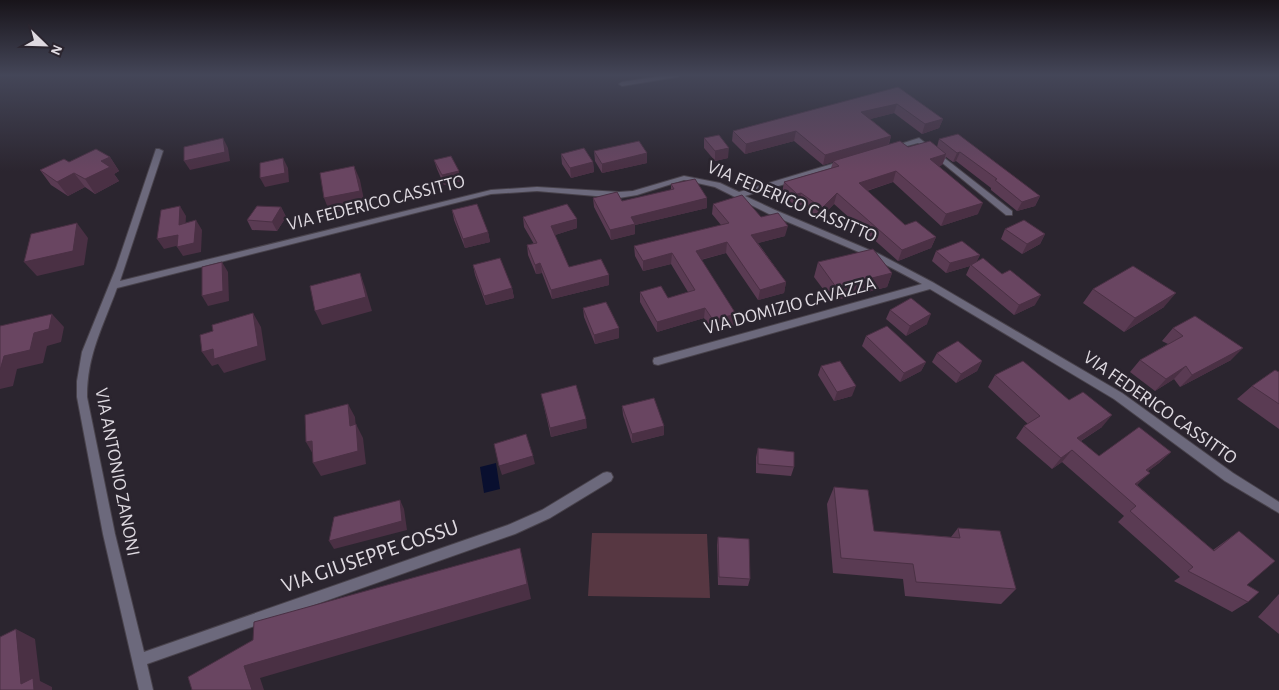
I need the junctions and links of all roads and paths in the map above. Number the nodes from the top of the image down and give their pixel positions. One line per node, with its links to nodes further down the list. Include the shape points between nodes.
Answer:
1 (159, 151): 6 (street, VIA ANTONIO ZANONI)
2 (881, 152): 5 (street, via 919,140)
3 (853, 160): 4 (street)
4 (739, 195): 6 (street, VIA FEDERICO CASSITTO, via 710,182 690,178 619,195 537,189 501,191); 7 (street, VIA FEDERICO CASSITTO, via 876,256)
5 (1009, 213)
6 (114, 286): 11 (street, VIA ANTONIO ZANONI, via 90,342 84,361 82,387 109,534)
7 (931, 286): 8 (street, VIA DOMIZIO CAVAZZA); 10 (street, VIA FEDERICO CASSITTO, via 1118,396 1229,477)
8 (658, 361)
9 (607, 476): 11 (street, VIA GIUSEPPE COSSU, via 553,510 511,530)
10 (1279, 508)
11 (140, 660): 12 (street, VIA ANTONIO ZANONI)
12 (146, 690)

